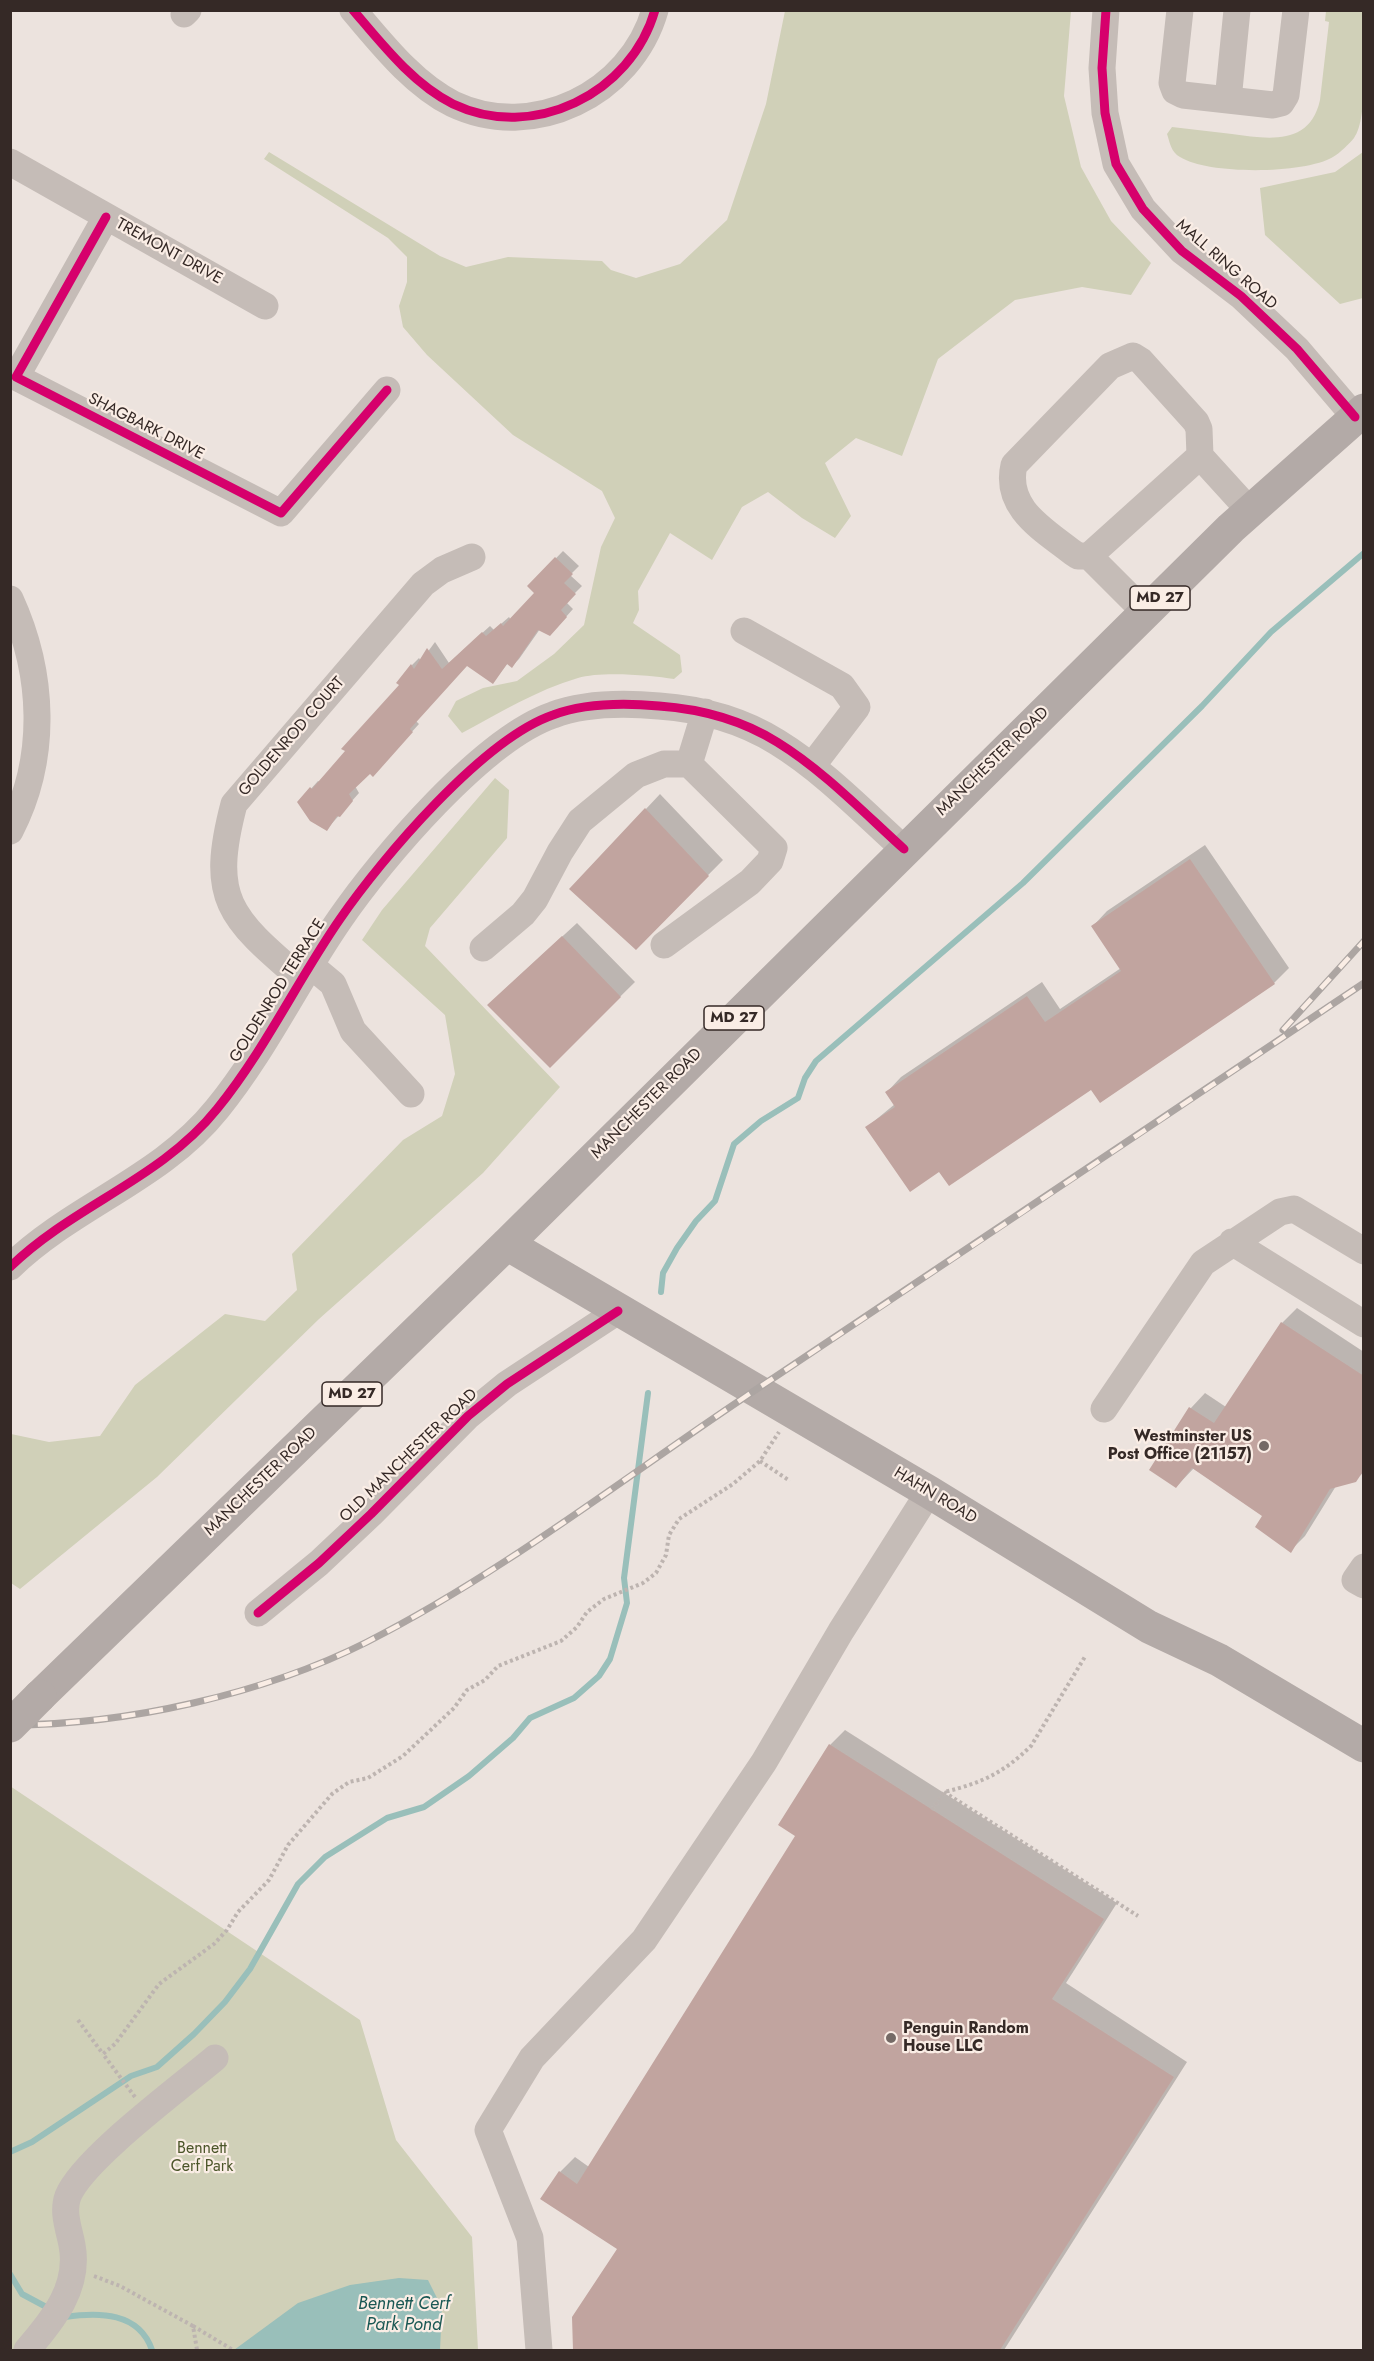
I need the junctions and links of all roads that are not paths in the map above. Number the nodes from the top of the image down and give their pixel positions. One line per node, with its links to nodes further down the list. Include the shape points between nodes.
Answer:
1 (352, 10): 2 (street, via 426,87 452,103 497,117 525,117 559,109 608,84 637,51)
2 (655, 10)
3 (1106, 10): 12 (street, MALL RING ROAD, via 1102,68 1105,113 1116,164 1143,210 1182,251 1241,296)
4 (1180, 10): 7 (street, via 1173,87 1183,95)
5 (1237, 10): 7 (street)
6 (1296, 10): 7 (street, via 1284,99 1273,105)
7 (1228, 100)
8 (10, 162): 9 (street, TREMONT DRIVE)
9 (106, 217): 10 (street, TREMONT DRIVE); 11 (street, SHAGBARK DRIVE, via 16,377 280,513)
10 (265, 306)
11 (387, 390)
12 (1359, 413): 14 (main road, MANCHESTER ROAD / MD 27)
13 (1200, 456): 14 (street); 15 (street); 15 (street, via 1200,429 1196,422 1141,361 1133,356 1110,366 1014,465 1012,476 1013,495 1025,513 1072,552)
14 (1250, 511): 18 (main road, MANCHESTER ROAD / MD 27)
15 (1089, 556): 18 (street)
16 (472, 557): 27 (street, GOLDENROD COURT, via 442,570 423,584 234,804 224,842 223,865 230,906 256,941)
17 (10, 599): 23 (street, via 32,663 38,700 38,734 26,795)
18 (1145, 612): 24 (main road, MANCHESTER ROAD / MD 27)
19 (744, 631): 22 (street, via 842,686 857,707)
20 (705, 712): 21 (street); 22 (street, GOLDENROD TERRACE, via 728,717 775,740); 27 (street, GOLDENROD TERRACE, via 652,705 586,707 531,725 494,750 448,791 342,916)
21 (689, 764): 25 (street, via 774,848 770,861 750,882); 26 (street, via 664,764 636,775 580,821 535,899)
22 (813, 766): 24 (street, GOLDENROD TERRACE)
23 (10, 831)
24 (904, 849): 30 (main road, MANCHESTER ROAD / MD 27)
25 (664, 945)
26 (483, 948)
27 (304, 971): 28 (street, GOLDENROD COURT, via 333,984 352,1030); 32 (street, GOLDENROD TERRACE, via 242,1076 198,1132 133,1183 52,1230)
28 (411, 1094)
29 (1232, 1242): 31 (street, via 1280,1212 1294,1209); 34 (street); 35 (street, via 1203,1263)
30 (507, 1244): 33 (main road, HAHN ROAD); 40 (main road, MANCHESTER ROAD / MD 27, bridge)
31 (1364, 1251)
32 (10, 1267)
33 (618, 1311): 36 (main road, HAHN ROAD); 39 (street, OLD MANCHESTER ROAD, via 507,1384 468,1416 371,1515)
34 (1364, 1324)
35 (1104, 1409)
36 (929, 1492): 41 (main road, HAHN ROAD, via 1149,1627 1220,1660); 46 (street, via 764,1762 644,1940 532,2058 488,2130 530,2238)
37 (1364, 1567): 38 (street, via 1355,1580)
38 (1364, 1585)
39 (258, 1612)
40 (10, 1726)
41 (1364, 1746)
42 (215, 2058): 45 (street, via 123,2135 72,2187 66,2210 73,2277 47,2327)
43 (10, 2347): 44 (street)
44 (16, 2350)
45 (27, 2350)
46 (539, 2350)

